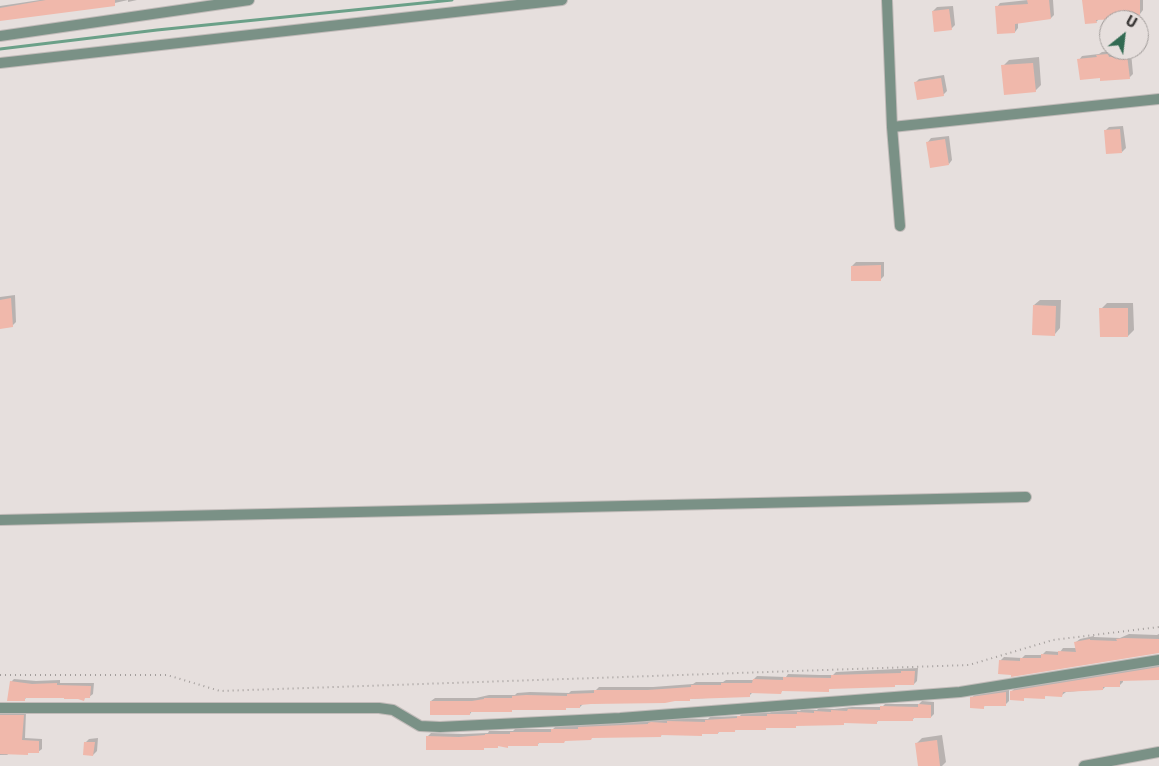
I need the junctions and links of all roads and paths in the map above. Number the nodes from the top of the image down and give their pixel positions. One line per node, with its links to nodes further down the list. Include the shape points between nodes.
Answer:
1 (249, 0): 4 (street)
2 (562, 0): 5 (street)
3 (886, 0): 7 (street)
4 (0, 36)
5 (0, 63)
6 (1159, 99): 7 (street)
7 (892, 127): 8 (street)
8 (900, 226)
9 (1026, 497): 10 (street)
10 (0, 520)
11 (1159, 626): 13 (path, via 1053,640 969,665 220,691 167,676)
12 (1159, 660): 14 (street, via 960,692 630,717 440,727 420,726 393,710 380,708)
13 (0, 675)
14 (0, 708)
15 (1159, 752): 16 (street)
16 (1084, 766)

